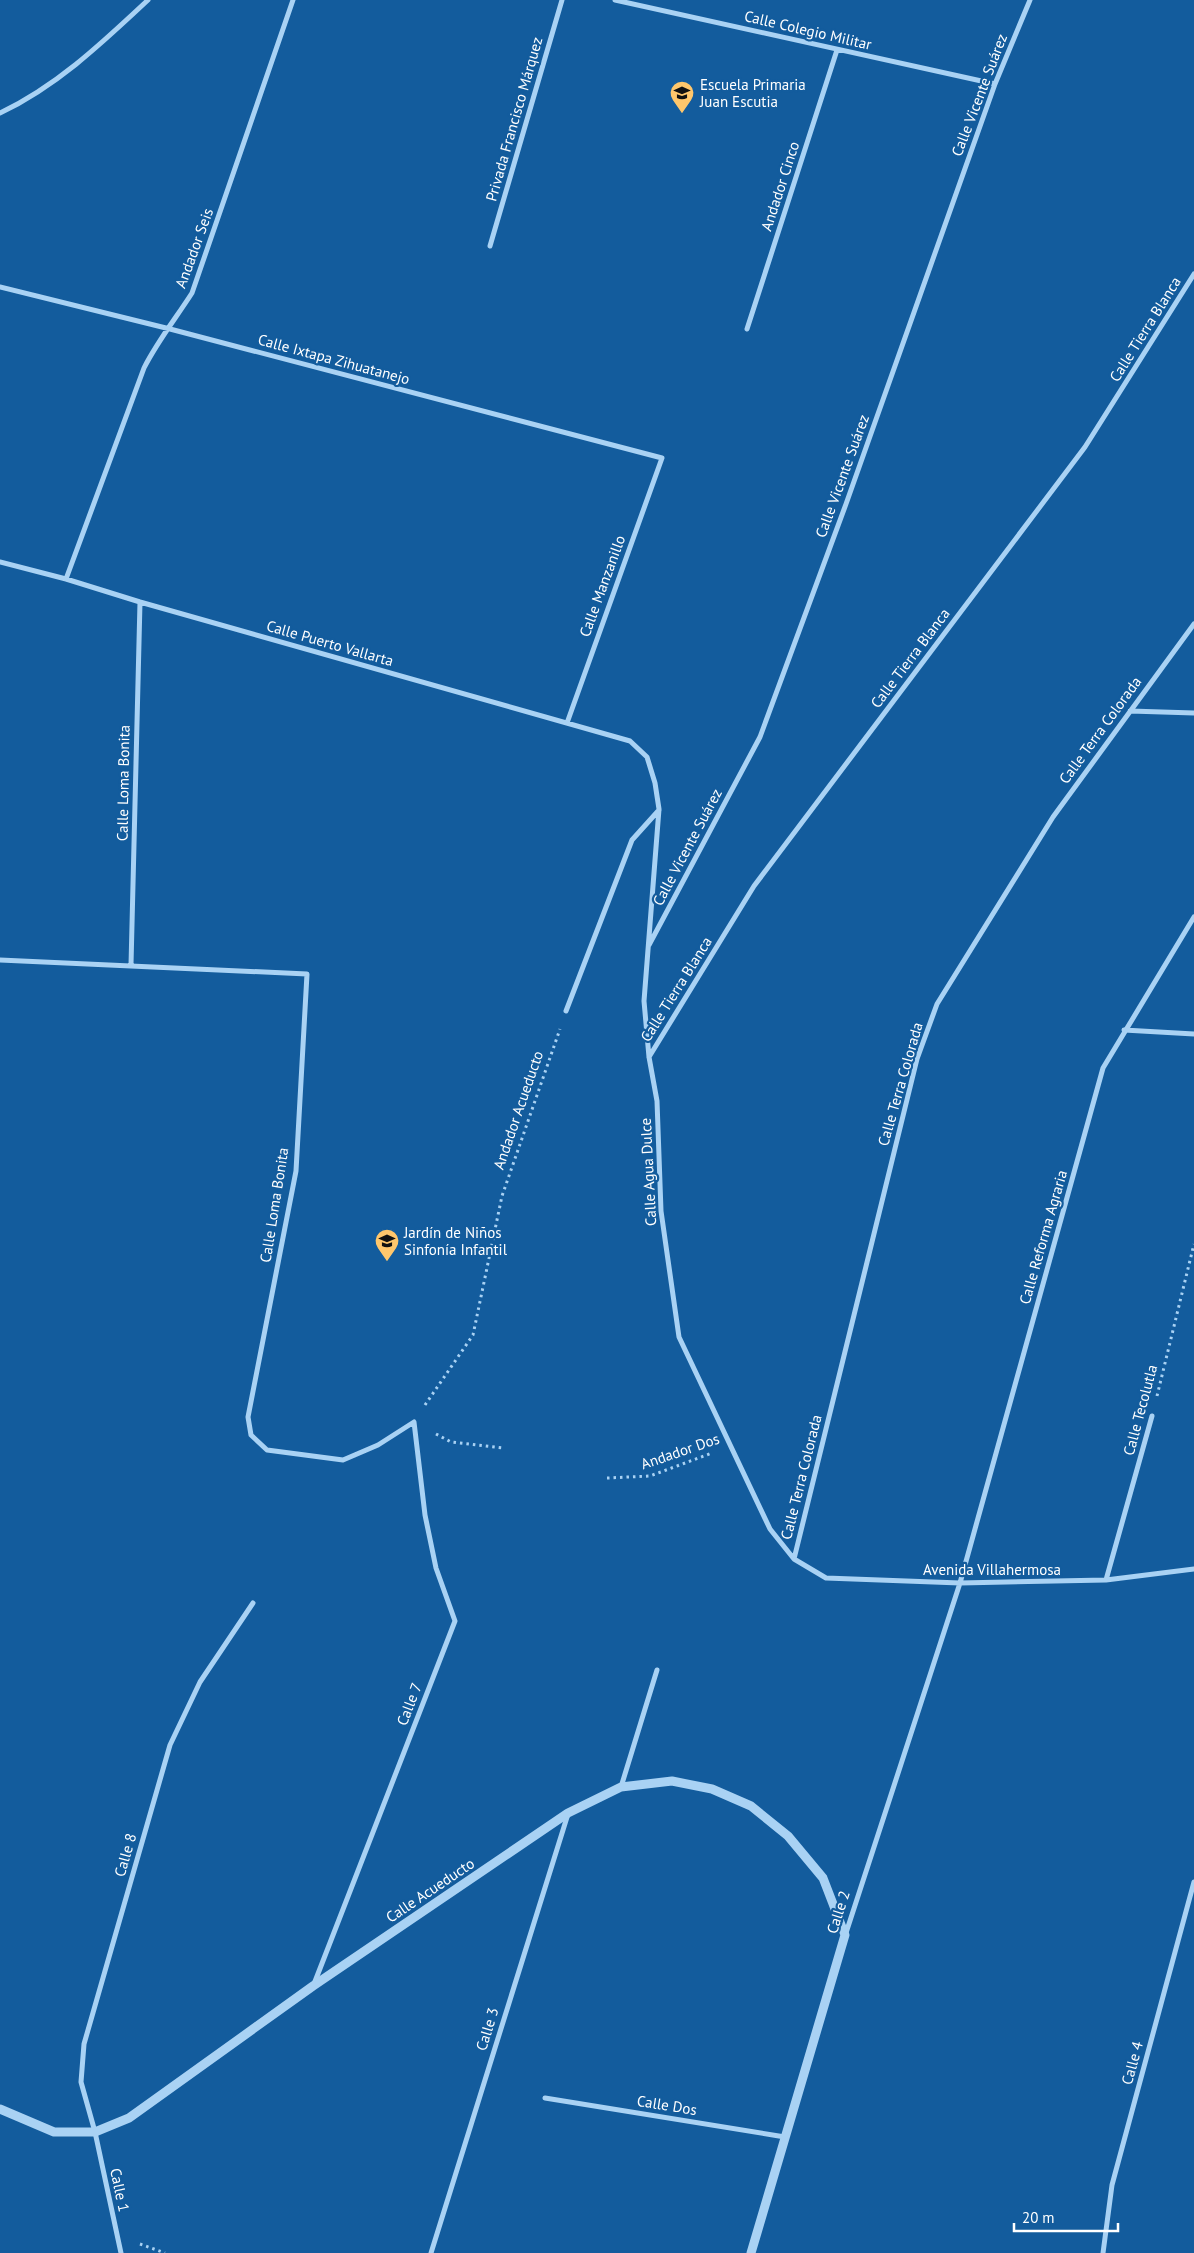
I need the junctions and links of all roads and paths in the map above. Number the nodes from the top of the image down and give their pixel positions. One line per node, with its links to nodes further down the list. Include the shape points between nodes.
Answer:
1 (148, 0): 8 (street, via 53,83)
2 (292, 0): 12 (street, Andador Seis, via 192,293)
3 (562, 0): 9 (street, Privada Francisco Márquez)
4 (615, 0): 6 (street, Calle Colegio Militar)
5 (1030, 0): 7 (street, Calle Vicente Suárez)
6 (837, 50): 7 (street, Calle Colegio Militar); 13 (street, Andador Cinco)
7 (995, 84): 25 (street, Calle Vicente Suárez, via 850,495 760,736)
8 (0, 113)
9 (490, 246)
10 (1194, 274): 31 (street, Calle Tierra Blanca, via 1085,447 754,886)
11 (0, 287): 12 (street, Calle Ixtapa Zihuatanejo)
12 (170, 329): 14 (street, Calle Ixtapa Zihuatanejo); 16 (street, Andador Seis, via 144,368)
13 (747, 329)
14 (662, 458): 21 (street, Calle Manzanillo)
15 (0, 562): 16 (street, Calle Puerto Vallarta)
16 (66, 579): 17 (street, Calle Puerto Vallarta)
17 (140, 602): 21 (street, Calle Puerto Vallarta); 27 (street, Calle Loma Bonita)
18 (1194, 624): 19 (street, Calle Terra Colorada)
19 (1130, 711): 20 (street); 38 (street, Calle Terra Colorada, via 1053,817 937,1004 917,1058)
20 (1194, 713)
21 (567, 723): 22 (street, Calle Puerto Vallarta, via 630,741)
22 (647, 757): 23 (street, Calle Agua Dulce)
23 (659, 809): 25 (street, Calle Agua Dulce); 28 (street, via 632,840)
24 (1194, 917): 29 (street, Calle Reforma Agraria)
25 (647, 947): 31 (street, Calle Agua Dulce, via 644,1001)
26 (0, 960): 27 (street, Calle Loma Bonita)
27 (131, 965): 34 (street, Calle Loma Bonita, via 307,974 296,1172 248,1417 251,1435 267,1450 343,1460 378,1445)
28 (566, 1011): 34 (path, Andador Acueducto, via 502,1196 473,1335)
29 (1124, 1030): 30 (street); 41 (street, Calle Reforma Agraria, via 1103,1068)
30 (1194, 1034)
31 (648, 1057): 35 (street, Calle Agua Dulce, via 657,1101 660,1211 679,1337)
32 (1194, 1244): 33 (path, Calle Tecolutla)
33 (1152, 1416): 40 (street, Calle Tecolutla)
34 (414, 1422): 36 (path, via 451,1442); 48 (street, Calle 7, via 425,1515 436,1568 455,1621)
35 (730, 1446): 37 (path, Andador Dos, via 650,1476); 38 (street, Calle Agua Dulce, via 770,1529)
36 (503, 1448)
37 (607, 1478)
38 (794, 1559): 41 (street, Avenida Villahermosa, via 826,1578)
39 (1194, 1569): 40 (street, Avenida Villahermosa)
40 (1106, 1580): 41 (street, Avenida Villahermosa)
41 (960, 1583): 47 (street, Calle 2)
42 (253, 1603): 51 (street, Calle 8, via 200,1682 170,1745 84,2044 81,2082)
43 (657, 1670): 44 (street)
44 (621, 1787): 45 (street, Calle Acueducto); 47 (street, Calle Acueducto, via 672,1781 712,1789 751,1806 788,1836 823,1878)
45 (568, 1813): 48 (street, Calle Acueducto); 54 (street, Calle 3)
46 (1194, 1882): 56 (street, Calle 4, via 1112,2185)
47 (845, 1935): 52 (street, Calle 2)
48 (313, 1986): 51 (street, Calle Acueducto, via 129,2118)
49 (545, 2098): 52 (street, Calle Dos)
50 (0, 2109): 51 (street, Calle Acueducto, via 54,2132)
51 (95, 2132): 53 (street, Calle 1)
52 (785, 2138): 55 (street, Calle 2)
53 (121, 2253)
54 (431, 2253)
55 (751, 2253)
56 (1103, 2253)

